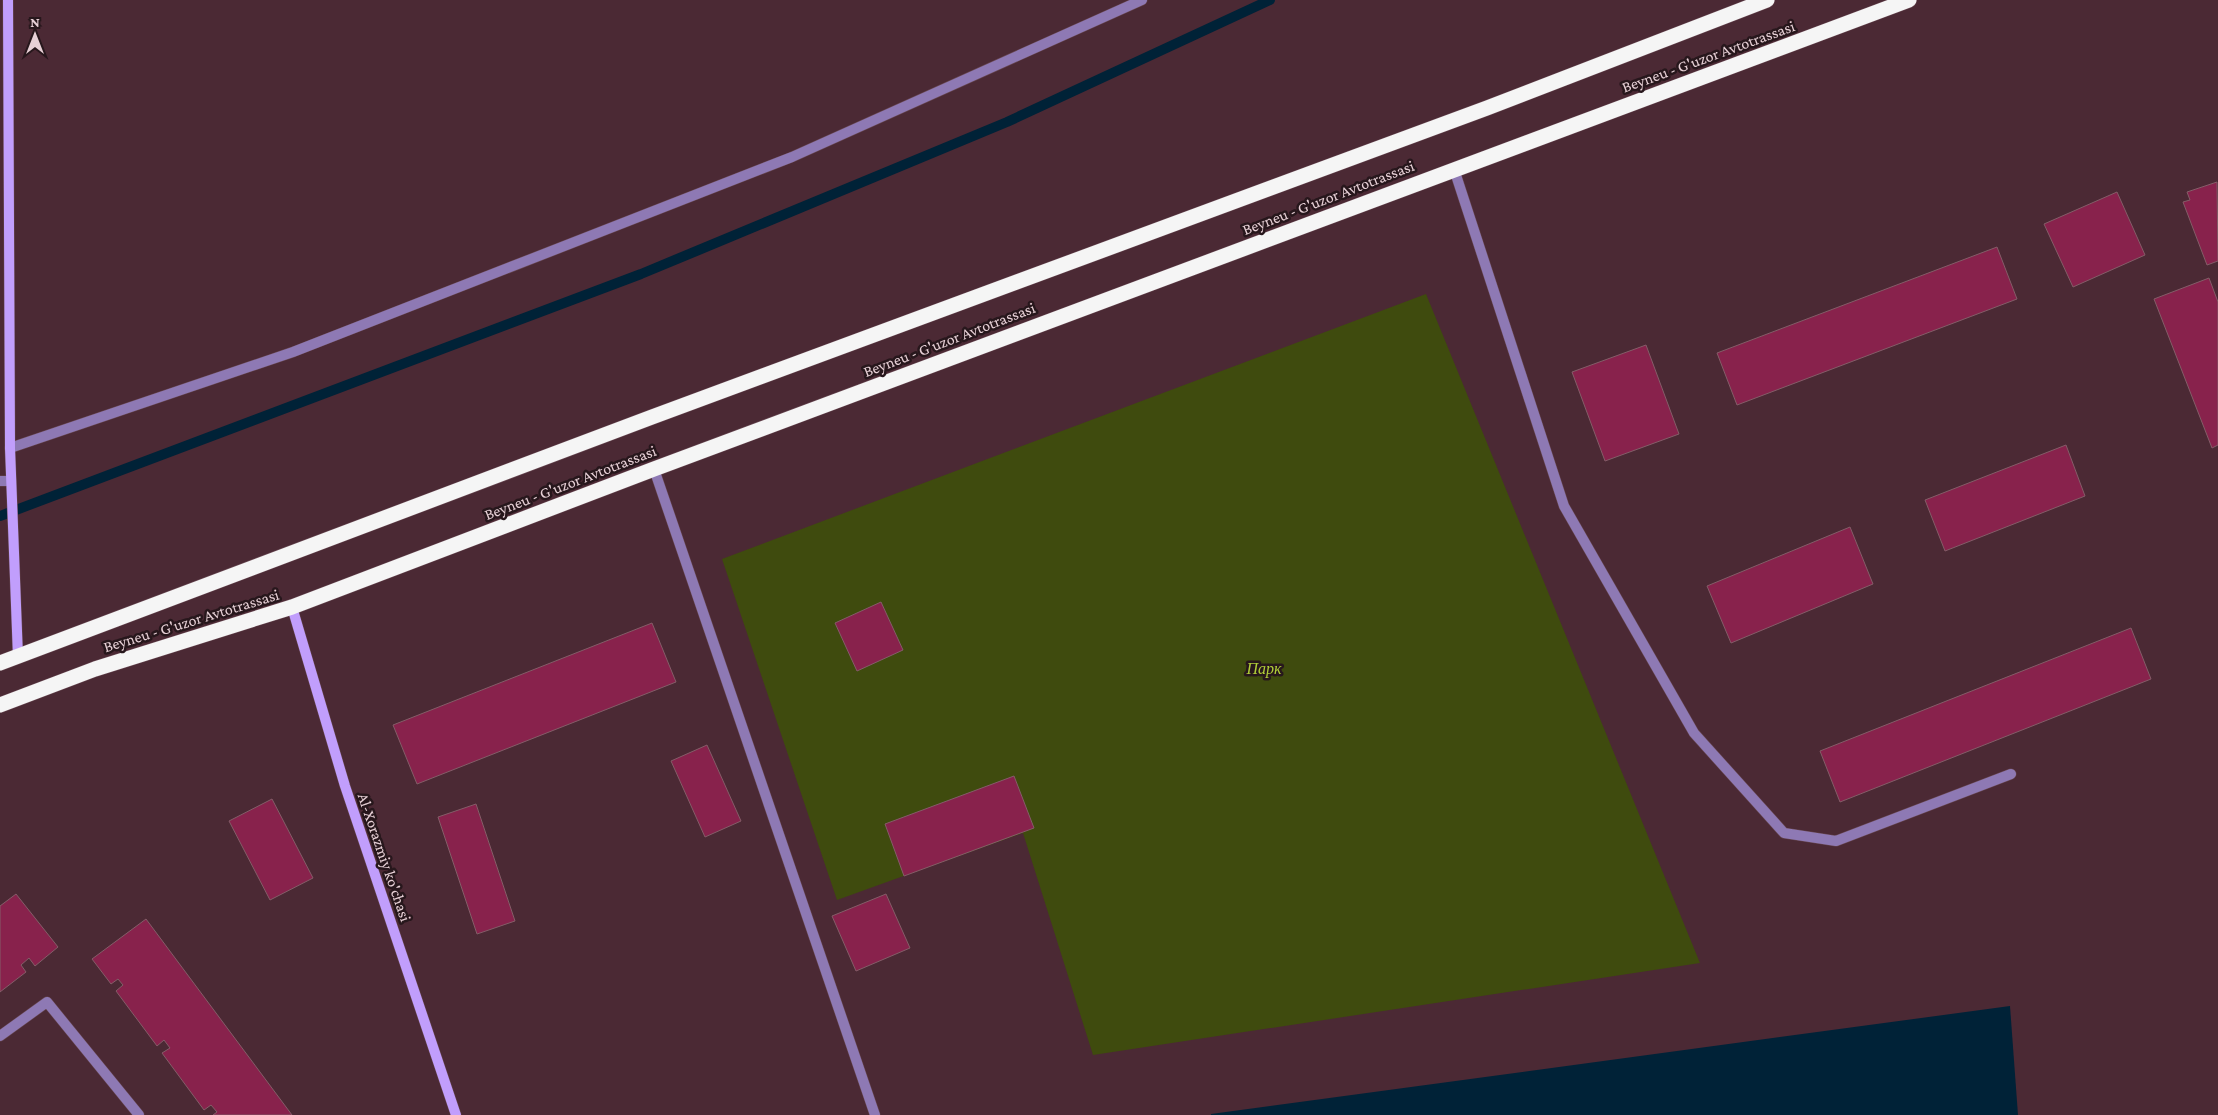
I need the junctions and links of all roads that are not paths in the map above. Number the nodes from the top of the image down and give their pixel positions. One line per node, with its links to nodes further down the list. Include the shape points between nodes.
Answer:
1 (8, 0): 6 (street)
2 (1142, 0): 6 (street, via 792,157 292,352)
3 (1767, 0): 11 (highway, Beyneu - G'uzor Avtotrassasi, via 1487,108 661,414)
4 (1909, 0): 5 (highway, Beyneu - G'uzor Avtotrassasi)
5 (1454, 169): 7 (highway, Beyneu - G'uzor Avtotrassasi); 14 (street, via 1564,506 1694,733 1784,833 1836,841)
6 (10, 448): 9 (street)
7 (654, 469): 10 (highway, Beyneu - G'uzor Avtotrassasi); 18 (street)
8 (0, 481): 9 (street)
9 (11, 481): 11 (street)
10 (292, 607): 13 (highway, Beyneu - G'uzor Avtotrassasi, via 95,669); 17 (street, Al-Xorazmiy ko'chasi, via 345,786)
11 (18, 657): 12 (highway, Beyneu - G'uzor Avtotrassasi)
12 (0, 664)
13 (0, 705)
14 (2011, 774)
15 (0, 1036): 16 (street, via 47,1002)
16 (139, 1115)
17 (456, 1115)
18 (875, 1115)

